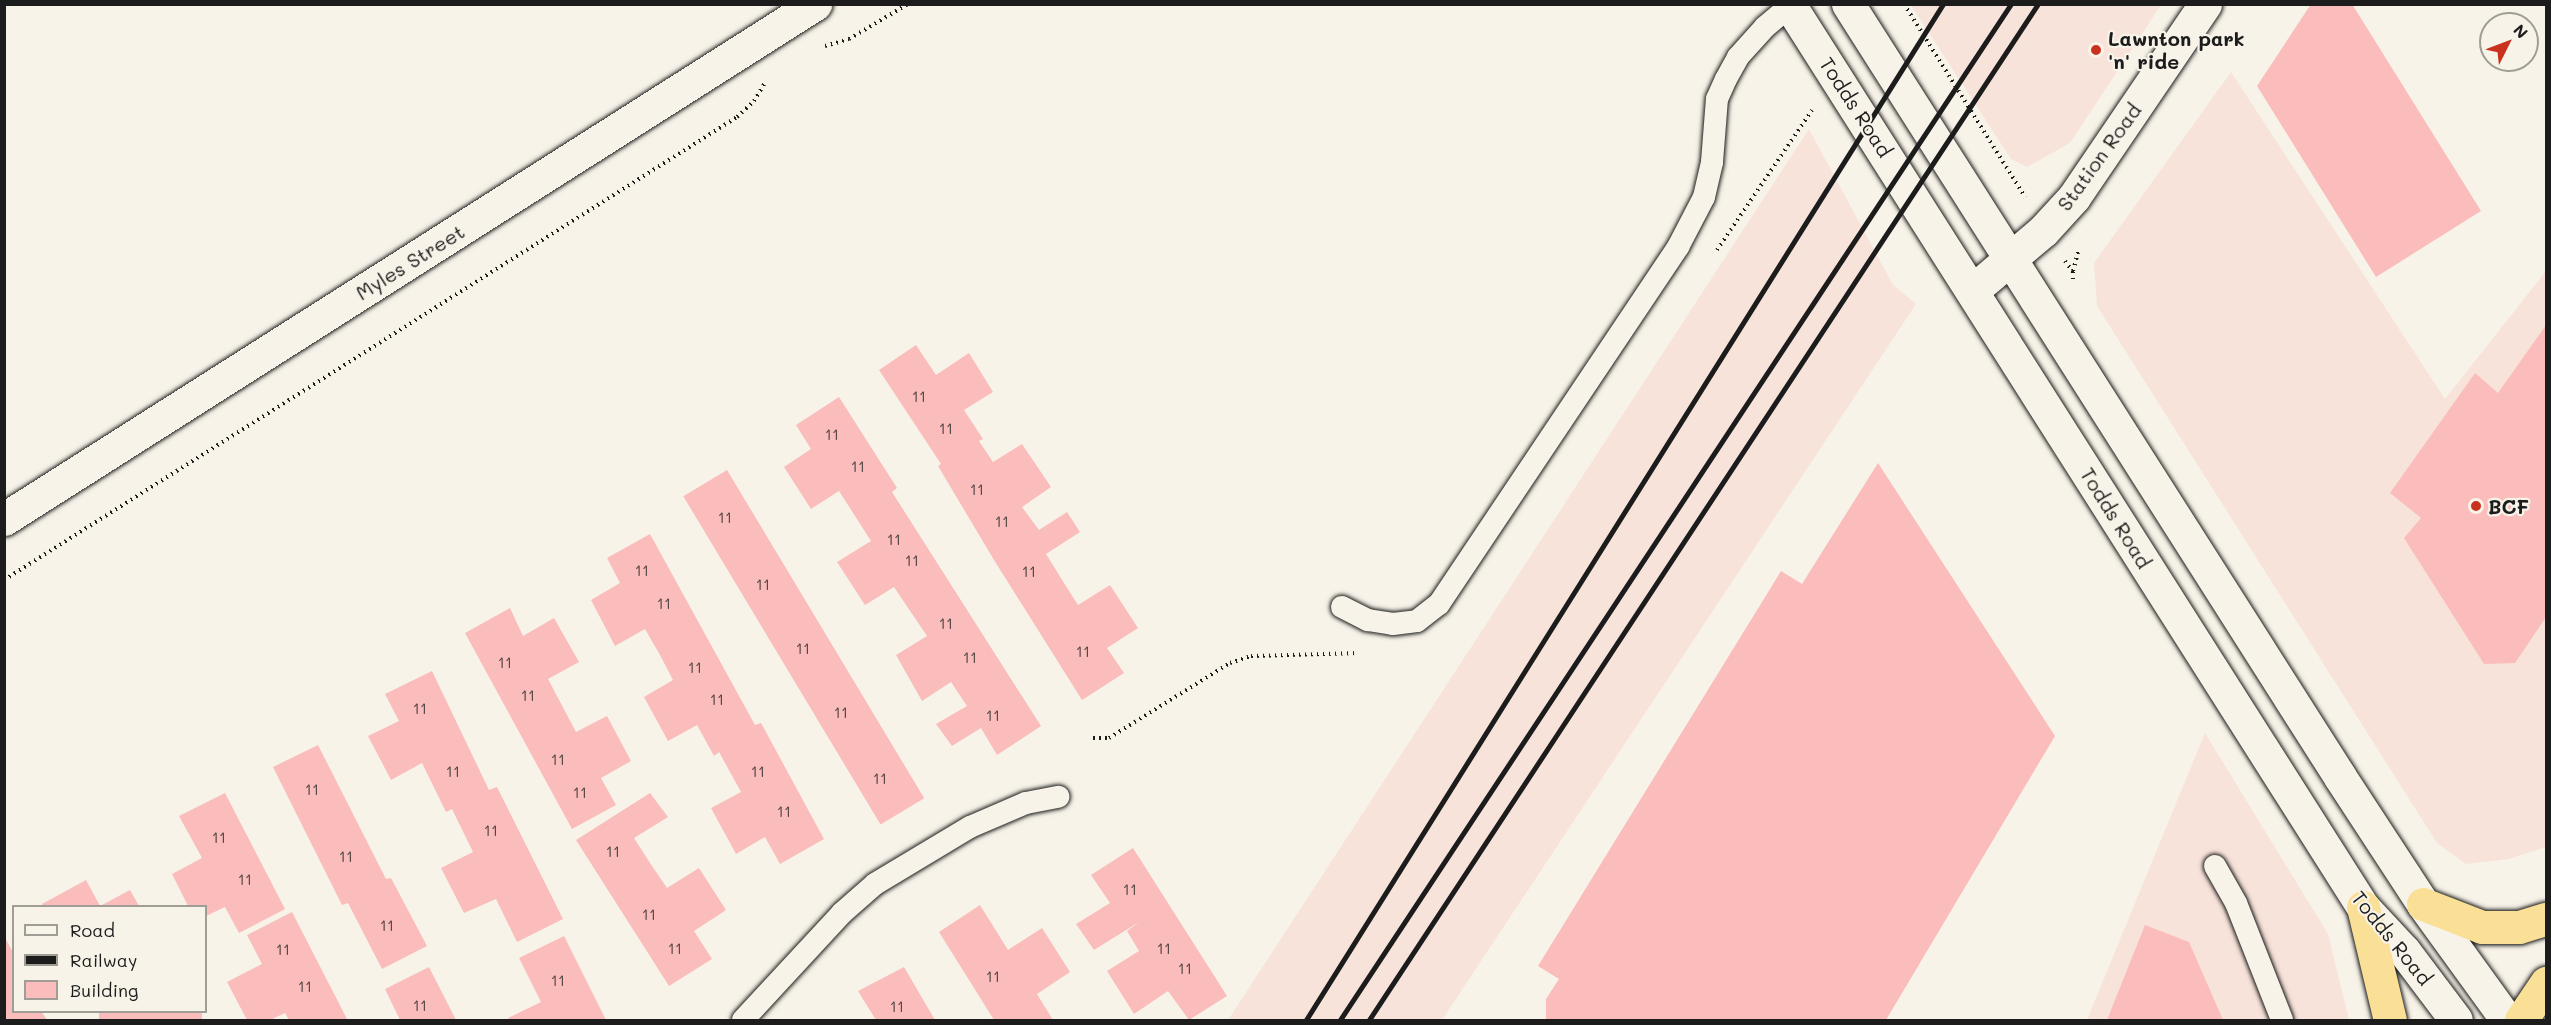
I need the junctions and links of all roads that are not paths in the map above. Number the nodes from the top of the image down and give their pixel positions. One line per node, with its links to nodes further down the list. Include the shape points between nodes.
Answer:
1 (816, 4): 7 (street, Myles Street)
2 (1848, 4): 5 (street, Todds Road)
3 (2205, 4): 5 (street, Station Road, via 2074,197)
4 (1790, 5): 6 (street, Todds Road); 8 (lane, via 1738,57 1726,79 1717,99 1712,162 1704,197 1678,247 1439,603 1417,621 1393,624 1368,620)
5 (2011, 259): 6 (street, Station Road); 11 (street, Todds Road)
6 (1972, 291): 12 (street, Todds Road)
7 (4, 519)
8 (1342, 607)
9 (1058, 797): 15 (lane, via 1026,803 970,827 875,884 842,913)
10 (2215, 866): 16 (lane, via 2236,903)
11 (2423, 904): 13 (highway, via 2482,927 2519,927); 19 (street, Todds Road)
12 (2363, 907): 17 (highway); 18 (street, Todds Road, via 2404,951)
13 (2547, 919)
14 (2547, 983): 20 (highway)
15 (743, 1020)
16 (2282, 1020)
17 (2390, 1020)
18 (2456, 1020)
19 (2508, 1020)
20 (2521, 1020)

